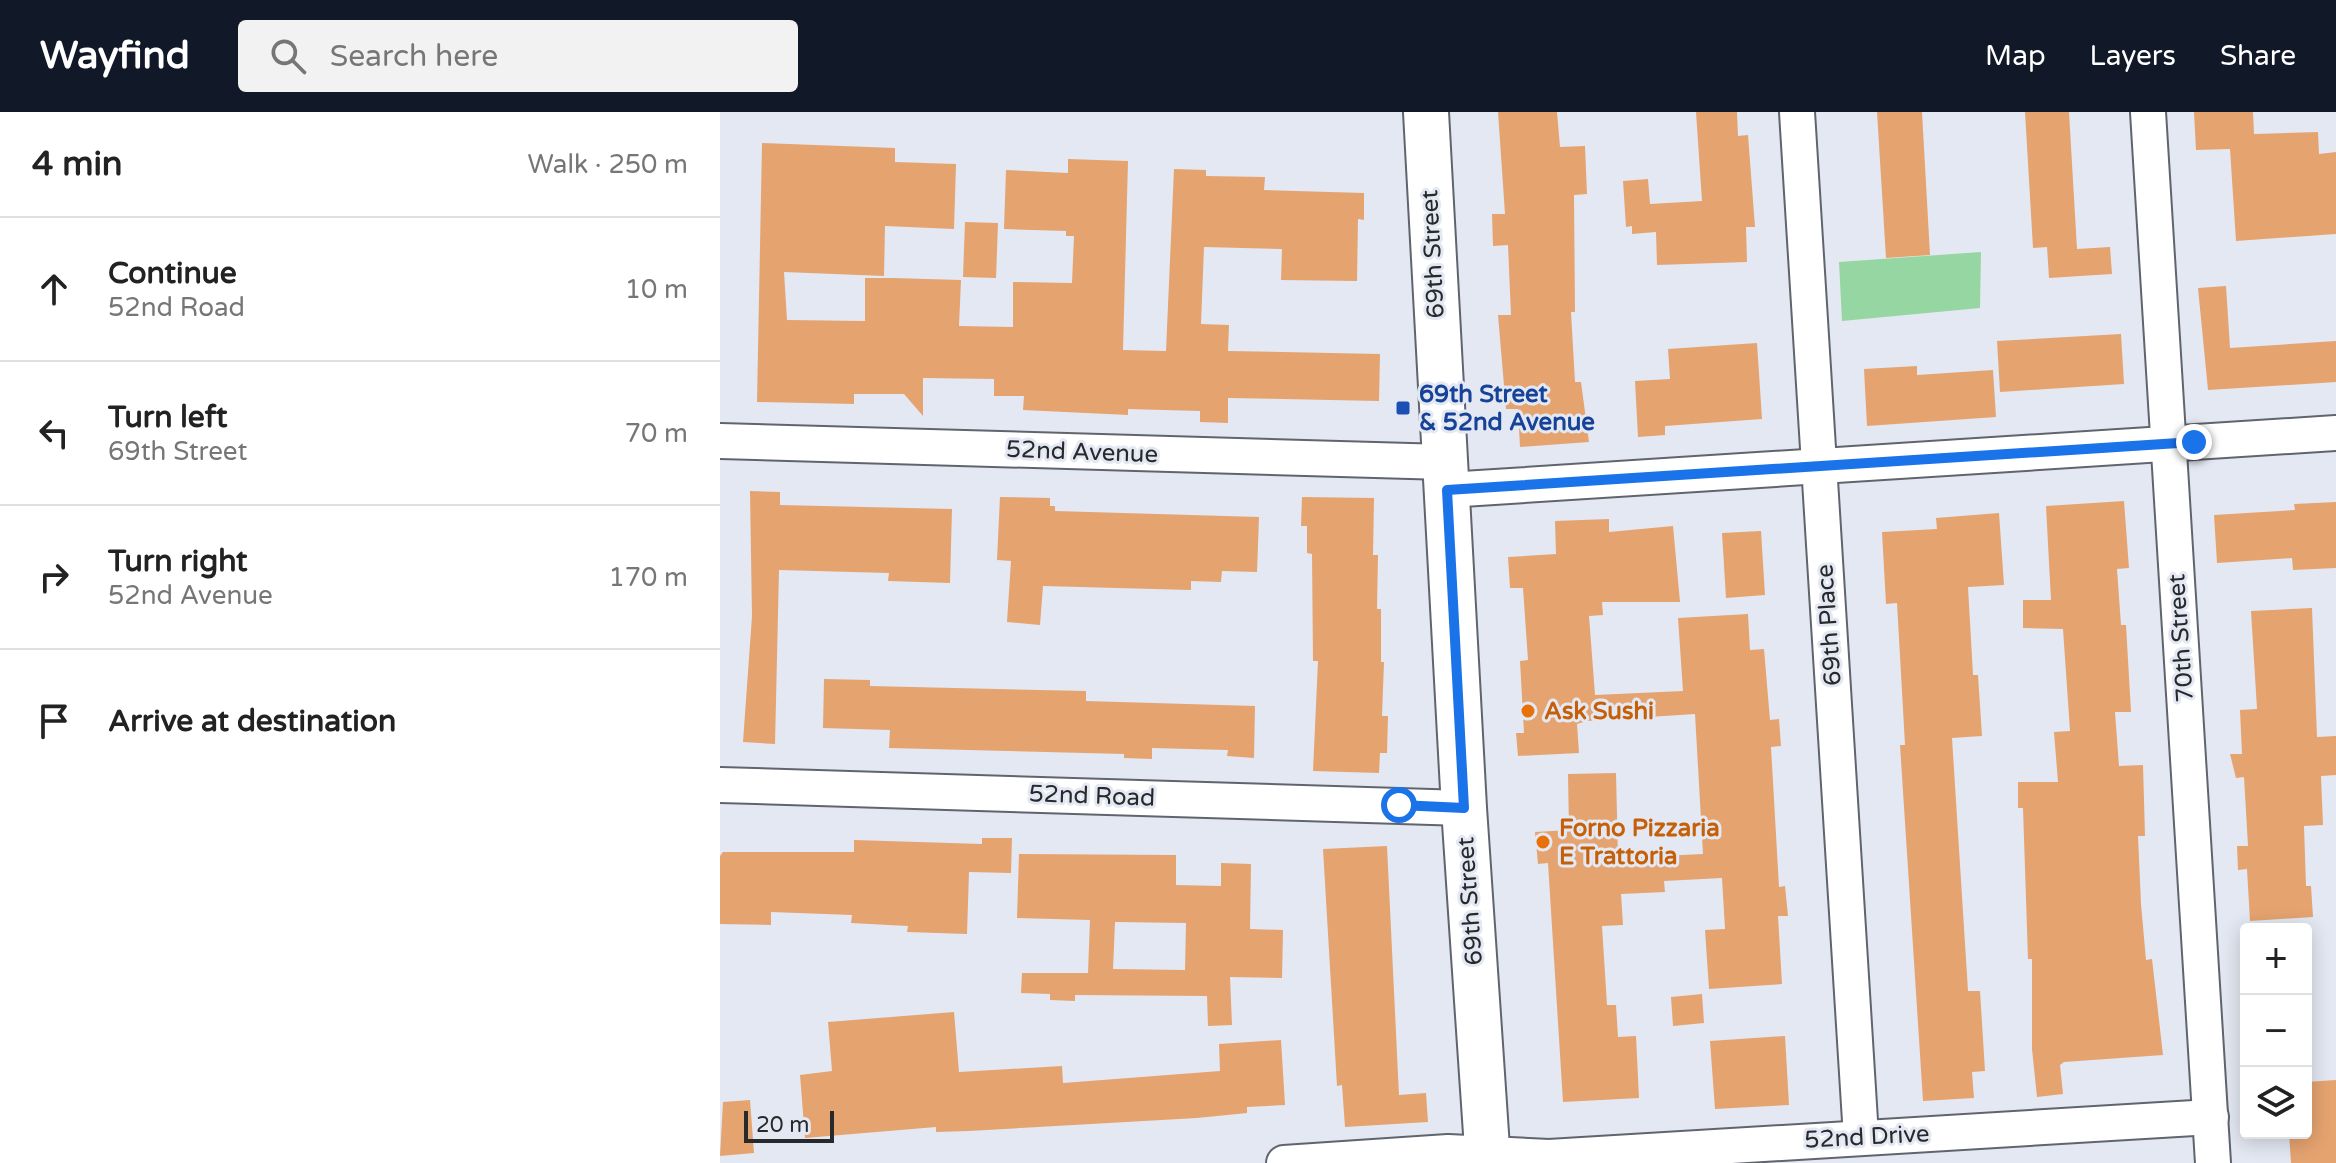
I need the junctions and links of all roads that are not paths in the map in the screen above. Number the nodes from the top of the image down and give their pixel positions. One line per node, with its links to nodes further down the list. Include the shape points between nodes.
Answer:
1 (1413, 112): 2 (street)
2 (1426, 112): 9 (street, 69th Street)
3 (1797, 112): 8 (street, 69th Place)
4 (2148, 112): 7 (street, 70th Street)
5 (2336, 433): 7 (street, 52nd Avenue)
6 (720, 441): 9 (street, 52nd Avenue)
7 (2168, 444): 8 (street, 52nd Avenue); 12 (street, 70th Street)
8 (1819, 469): 9 (street, 52nd Avenue); 13 (street, 69th Place)
9 (1446, 476): 11 (street, 69th Street)
10 (720, 785): 11 (street, 52nd Road)
11 (1464, 808): 14 (street, 69th Street)
12 (2211, 1117): 13 (street, 52nd Drive); 16 (street, 70th Street)
13 (1861, 1137): 14 (street, 52nd Drive)
14 (1488, 1159): 15 (street, 52nd Drive, via 1448,1152)
15 (1284, 1163)
16 (2213, 1163)

